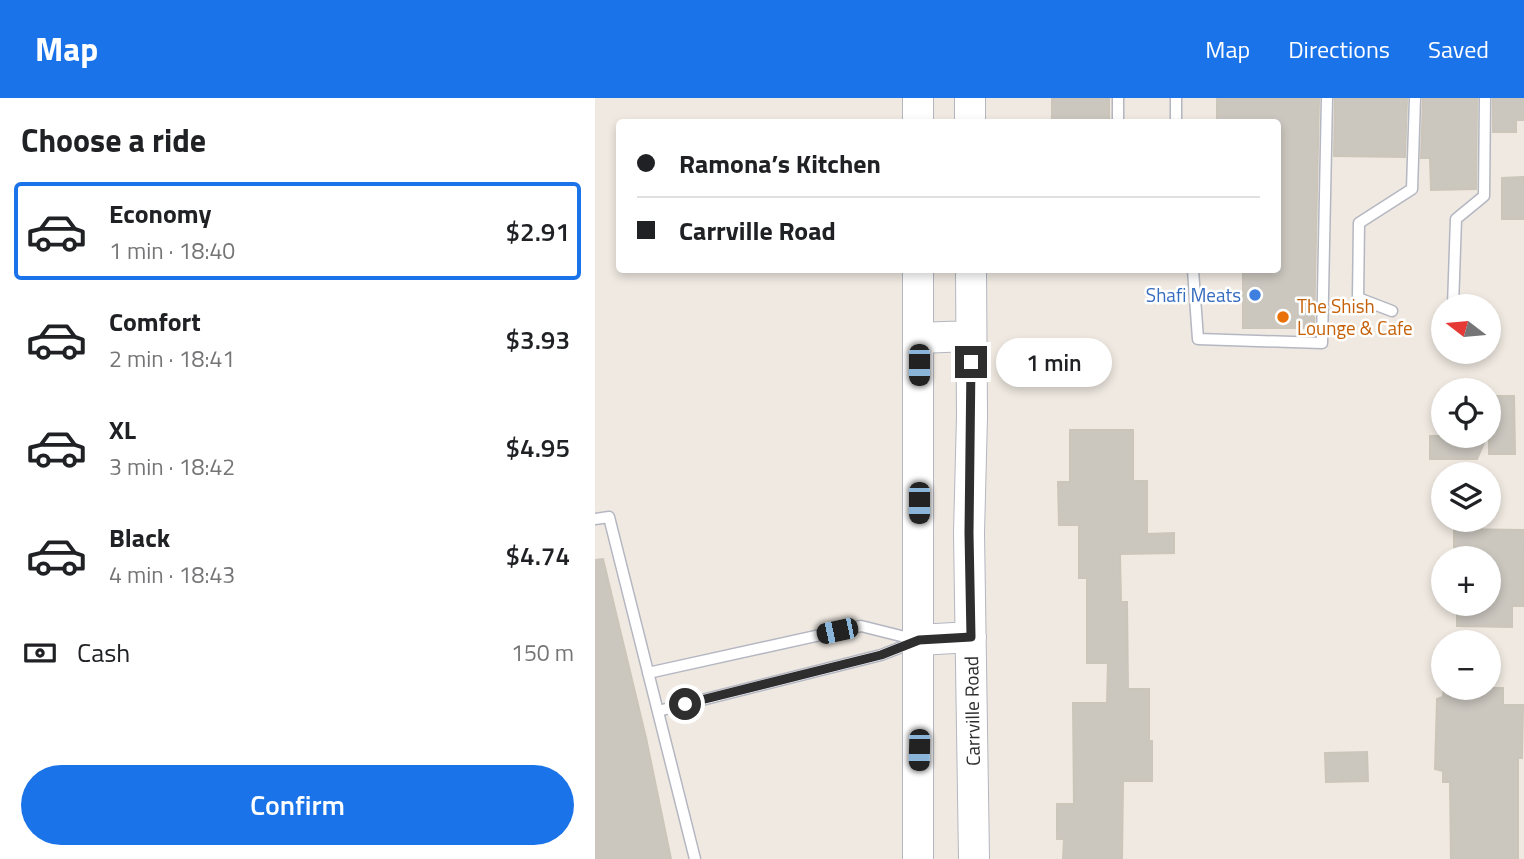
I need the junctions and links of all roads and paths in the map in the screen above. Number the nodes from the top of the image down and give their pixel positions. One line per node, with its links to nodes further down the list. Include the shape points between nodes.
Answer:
1 (918, 98): 8 (main road)
2 (970, 98): 9 (main road)
3 (1118, 98): 10 (lane)
4 (1176, 98): 11 (lane)
5 (1327, 98): 14 (lane, via 1322,343 1198,339)
6 (1415, 98): 16 (lane, via 1412,189 1359,223 1358,298)
7 (1485, 98): 15 (lane, via 1485,196 1456,219)
8 (918, 119)
9 (970, 119)
10 (1118, 119)
11 (1176, 119)
12 (918, 273): 18 (main road)
13 (971, 273): 17 (main road, Carrville Road)
14 (1193, 273)
15 (1453, 294)
16 (1392, 311)
17 (971, 336): 18 (main road); 20 (main road, Carrville Road)
18 (918, 338): 21 (main road)
19 (595, 519): 22 (lane, via 609,517)
20 (971, 637): 21 (main road); 26 (main road, Carrville Road)
21 (919, 640): 22 (lane, via 861,626); 23 (lane, via 881,655); 25 (main road)
22 (648, 673): 23 (lane)
23 (658, 711): 24 (lane)
24 (695, 859)
25 (918, 859)
26 (974, 859)

